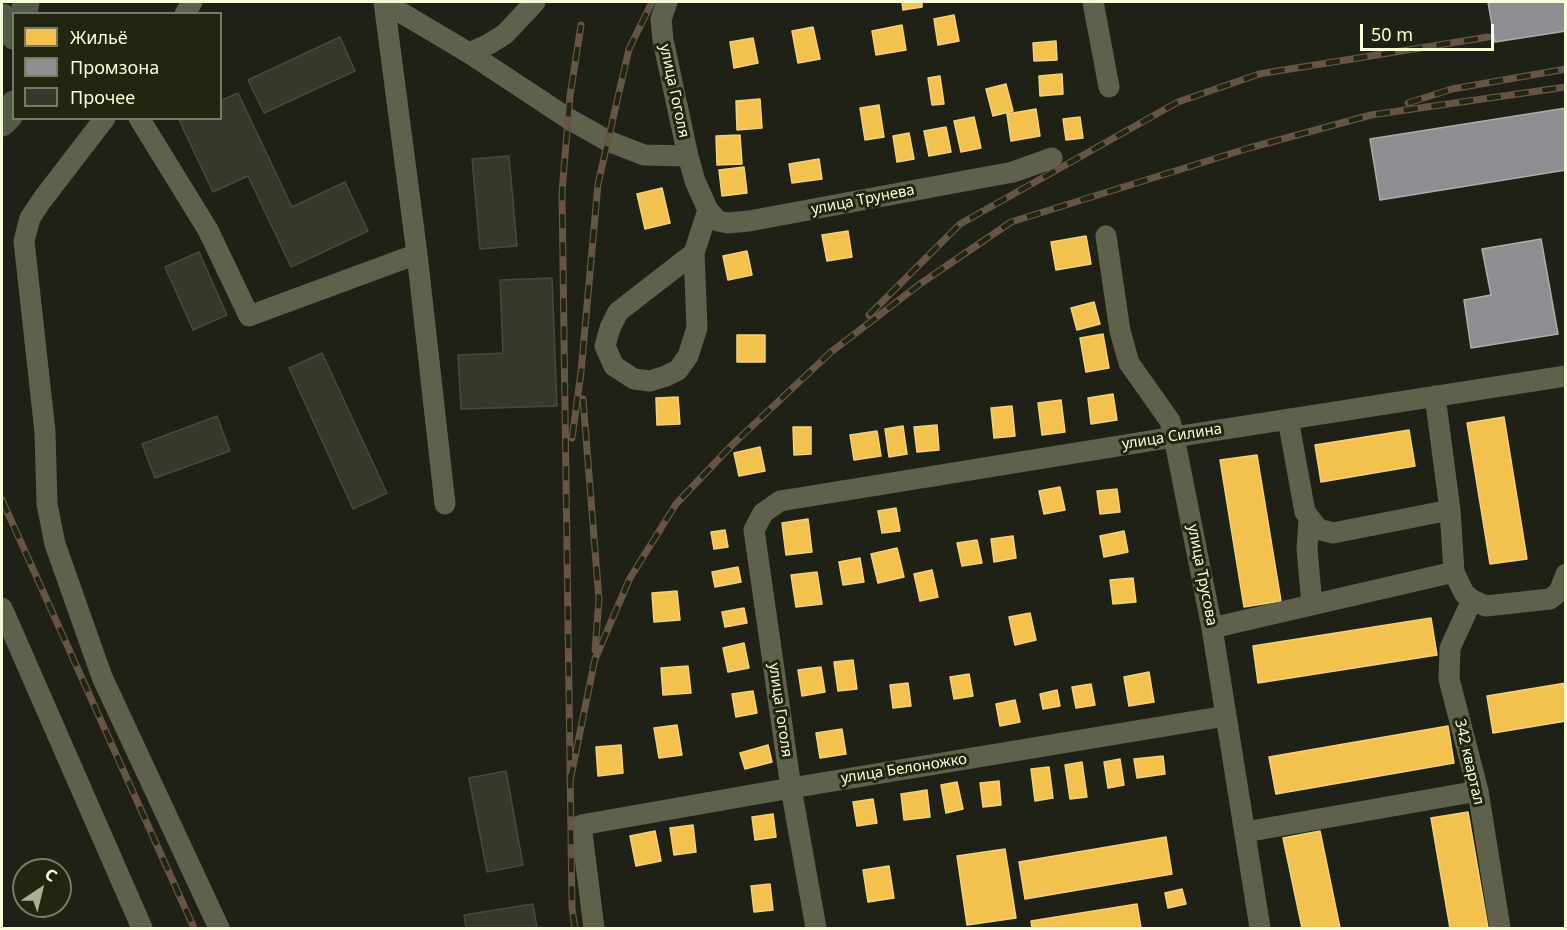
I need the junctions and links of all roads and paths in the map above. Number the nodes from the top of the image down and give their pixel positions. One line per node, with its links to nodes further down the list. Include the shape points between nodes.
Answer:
1 (385, 2): 7 (street); 18 (street)
2 (535, 2): 7 (street, via 504,34)
3 (667, 2): 13 (street, улица Гоголя, via 661,19 663,40)
4 (1093, 2): 8 (street)
5 (2, 17): 6 (main road)
6 (12, 33)
7 (469, 53): 13 (street, via 608,141 644,155)
8 (1109, 87)
9 (12, 109): 12 (main road)
10 (103, 120): 38 (street, via 30,218 24,242 45,432 47,504 55,544 102,677)
11 (140, 120): 18 (street, via 207,230 249,316)
12 (2, 123)
13 (688, 156): 15 (street, улица Гоголя, via 694,181)
14 (1052, 158): 15 (street, улица Трунева, via 1013,172 750,221 718,221)
15 (708, 210): 17 (street)
16 (1106, 236): 22 (street, улица Трусова, via 1120,331 1129,363 1170,421)
17 (694, 253): 17 (street, via 697,328 688,356 678,370 666,376 650,381 634,378 614,366 605,346 610,328 618,312)
18 (417, 254): 24 (street)
19 (1566, 376): 20 (street, улица Силина)
20 (1435, 396): 21 (street, улица Силина); 25 (street)
21 (1288, 419): 22 (street, улица Силина); 26 (street, via 1302,502)
22 (1174, 437): 23 (street, улица Силина); 32 (street, улица Трусова)
23 (780, 501): 34 (street, улица Гоголя, via 763,513 754,530)
24 (445, 504)
25 (1450, 510): 26 (street, via 1333,534 1318,529); 27 (street)
26 (1309, 520): 30 (street, via 1306,549)
27 (1454, 573): 29 (street); 30 (street)
28 (1566, 574): 29 (street, via 1559,592 1550,599 1486,606)
29 (1472, 600): 35 (street, 342 квартал, via 1450,648 1449,678)
30 (1312, 605): 32 (street)
31 (2, 608): 37 (street)
32 (1212, 628): 33 (street, улица Трусова)
33 (1226, 716): 34 (street, улица Белоножко); 36 (street, улица Трусова)
34 (791, 788): 39 (street, улица Белоножко, via 581,825); 40 (street, улица Гоголя)
35 (1478, 791): 36 (street); 42 (street, 342 квартал)
36 (1245, 832): 41 (street, улица Трусова)
37 (142, 928)
38 (219, 928)
39 (594, 928)
40 (816, 928)
41 (1260, 928)
42 (1500, 928)

